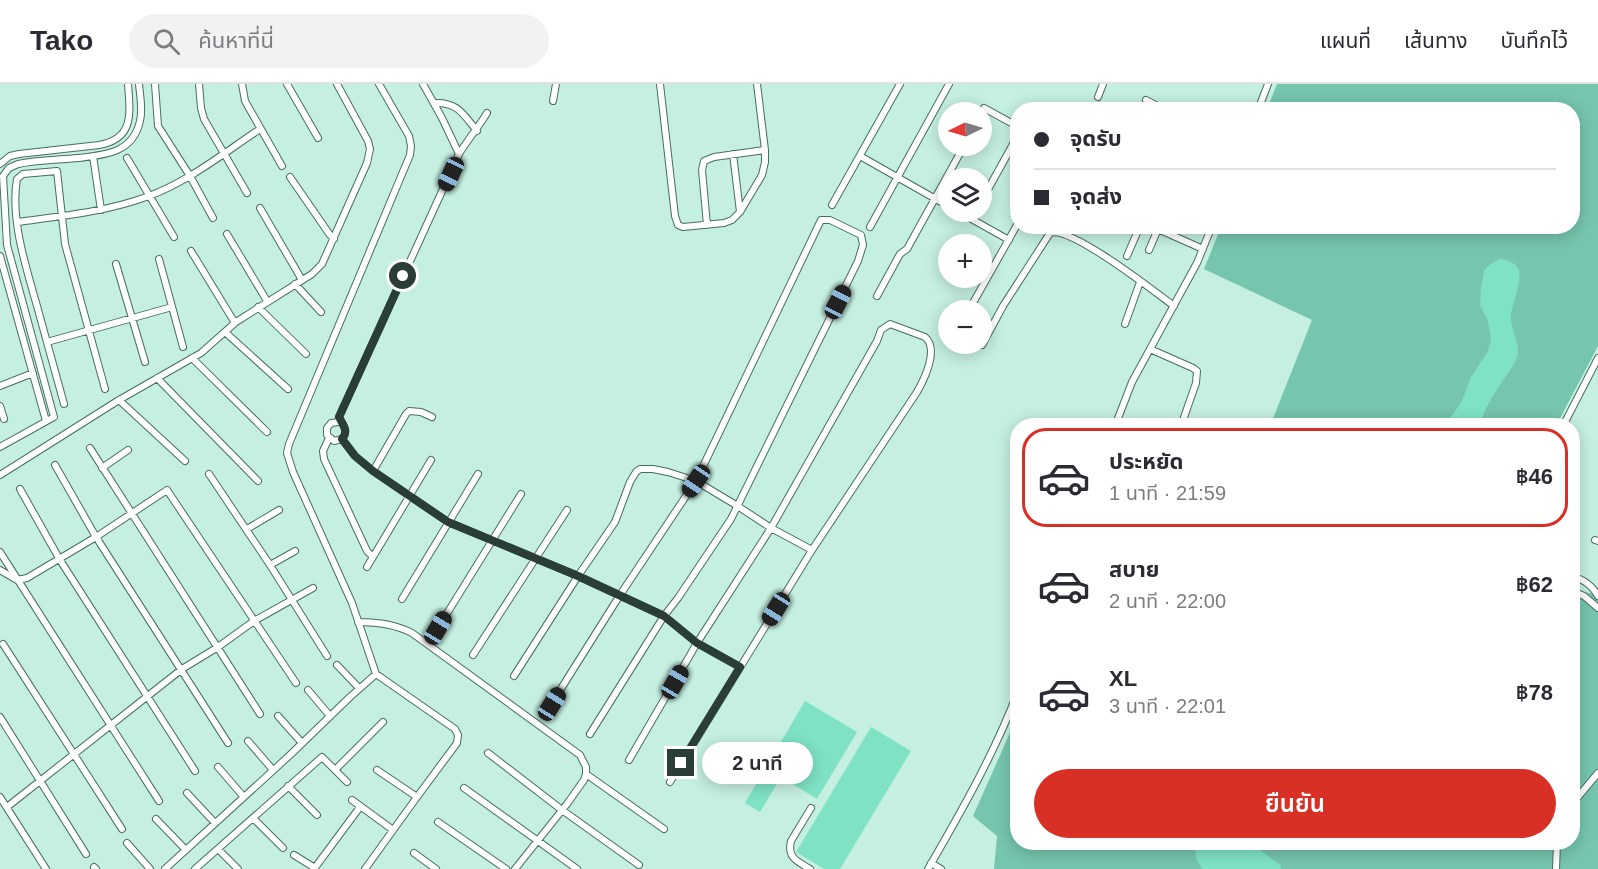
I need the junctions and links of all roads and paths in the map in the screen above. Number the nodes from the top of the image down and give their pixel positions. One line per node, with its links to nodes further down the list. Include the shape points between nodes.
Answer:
1 (128, 84): 38 (street, via 129,122 125,131 109,144 19,154)
2 (139, 84): 34 (street, via 141,120 134,136 119,150)
3 (155, 84): 40 (street, via 158,126)
4 (199, 84): 31 (street, via 204,119)
5 (242, 84): 26 (street, via 245,101)
6 (287, 84): 28 (street)
7 (338, 84): 67 (street, via 370,149)
8 (379, 84): 163 (street, via 409,136 410,155 287,453)
9 (423, 84): 22 (street)
10 (556, 84): 19 (street)
11 (660, 84): 56 (street, via 675,220 683,227)
12 (757, 84): 29 (street)
13 (900, 84): 35 (street)
14 (949, 84): 42 (street)
15 (1103, 84): 17 (street)
16 (1268, 84): 21 (street)
17 (1098, 97)
18 (1146, 100): 20 (street)
19 (553, 101)
20 (1150, 102)
21 (1261, 102)
22 (434, 103): 27 (street, via 450,104); 32 (street)
23 (992, 112): 25 (street)
24 (487, 113): 27 (street)
25 (1010, 122)
26 (260, 129): 31 (street); 39 (street)
27 (477, 131): 32 (street)
28 (318, 138)
29 (765, 150): 33 (street); 51 (street, via 762,175)
30 (1010, 150): 43 (street)
31 (224, 153): 40 (street); 44 (street)
32 (459, 154): 107 (street)
33 (733, 154): 51 (street); 56 (street, via 708,158 702,165)
34 (93, 156): 50 (street); 113 (street, via 18,164 3,176 7,245 54,417)
35 (860, 156): 42 (street); 48 (street)
36 (958, 156): 46 (street)
37 (127, 158): 45 (street)
38 (0, 164)
39 (282, 166)
40 (190, 176): 45 (street); 53 (street)
41 (291, 177): 67 (street)
42 (897, 177): 46 (street); 57 (street)
43 (992, 182)
44 (247, 194)
45 (150, 196): 50 (street); 66 (street)
46 (935, 198): 47 (street); 79 (street)
47 (938, 200)
48 (832, 205)
49 (260, 208): 76 (street)
50 (101, 210): 52 (street)
51 (740, 212): 56 (street, via 732,220)
52 (61, 216): 54 (street); 54 (street, via 57,171 23,174 17,179); 90 (street)
53 (213, 218)
54 (17, 222): 92 (street)
55 (976, 222): 68 (street)
56 (707, 225)
57 (870, 227)
58 (227, 234): 81 (street)
59 (1012, 234): 68 (street)
60 (1049, 234): 89 (street)
61 (1064, 234): 77 (street, via 1105,256)
62 (1137, 234): 72 (street)
63 (1156, 234): 71 (street)
64 (1167, 234): 69 (street)
65 (1209, 234): 69 (street)
66 (174, 237)
67 (334, 239): 76 (street, via 322,264)
68 (1009, 240): 80 (street)
69 (1203, 249): 82 (street)
70 (191, 250): 87 (street)
71 (1149, 250)
72 (1127, 256)
73 (0, 259): 99 (street)
74 (159, 259): 83 (street)
75 (116, 264): 86 (street)
76 (302, 280): 78 (street)
77 (1140, 282): 82 (street); 88 (street)
78 (295, 284): 81 (street); 85 (street)
79 (877, 296)
80 (975, 300)
81 (267, 302): 84 (street)
82 (1174, 306): 94 (street)
83 (172, 307): 86 (street); 93 (street)
84 (258, 307): 87 (street); 95 (street)
85 (321, 312)
86 (131, 318): 90 (street); 98 (street)
87 (235, 323): 91 (street)
88 (1125, 324)
89 (992, 328)
90 (89, 331): 92 (street); 102 (street)
91 (225, 332): 96 (street); 103 (street)
92 (47, 342): 105 (street)
93 (183, 347)
94 (1150, 349): 109 (street); 110 (street, via 1197,371)
95 (306, 354)
96 (192, 358): 100 (street); 114 (street)
97 (1598, 358): 111 (street)
98 (145, 362)
99 (33, 373): 101 (street); 113 (street)
100 (157, 378): 104 (street); 128 (street)
101 (0, 386)
102 (105, 389)
103 (288, 389)
104 (119, 400): 121 (street); 127 (street)
105 (64, 404)
106 (0, 406): 112 (street)
107 (339, 417): 115 (street, via 338,422 327,428); 116 (street, via 346,429)
108 (432, 417): 124 (street, via 413,410 405,414)
109 (1118, 418)
110 (1184, 418)
111 (1567, 418)
112 (4, 419)
113 (46, 422): 117 (street)
114 (267, 432)
115 (329, 438): 116 (street); 145 (street, via 324,459)
116 (342, 439): 124 (street)
117 (0, 447)
118 (90, 448): 123 (street)
119 (128, 450): 123 (street)
120 (431, 460): 132 (street)
121 (185, 461)
122 (55, 465): 140 (street)
123 (102, 468): 136 (street)
124 (373, 471): 132 (street)
125 (209, 474): 139 (street)
126 (478, 474): 137 (street)
127 (0, 476)
128 (258, 481)
129 (696, 481): 133 (street); 133 (street, via 820,220 830,219 861,235 863,245 858,261); 151 (street, via 653,469 636,472 615,522); 156 (street)
130 (20, 489): 147 (street)
131 (521, 494): 141 (street)
132 (410, 497): 137 (street); 145 (street)
133 (736, 505): 138 (street); 161 (street, via 731,519)
134 (279, 510): 139 (street)
135 (567, 510): 146 (street)
136 (132, 514): 140 (street); 162 (street, via 167,489); 167 (street)
137 (448, 522): 141 (street); 158 (street)
138 (771, 528): 142 (street); 142 (street, via 881,330 890,324 925,337 931,352 923,381); 165 (street)
139 (247, 529): 148 (street)
140 (96, 537): 147 (street); 172 (street)
141 (491, 541): 146 (street); 164 (street)
142 (812, 550): 171 (street)
143 (295, 551): 148 (street)
144 (0, 552): 153 (street)
145 (373, 558): 149 (street)
146 (535, 559): 151 (street); 168 (street)
147 (60, 560): 153 (street); 178 (street)
148 (270, 565): 159 (street)
149 (367, 567)
150 (0, 570): 153 (street)
151 (578, 576): 156 (street); 174 (street)
152 (1580, 578): 157 (street)
153 (17, 580): 186 (street)
154 (314, 588): 159 (street)
155 (1580, 594): 160 (street)
156 (620, 596): 161 (street); 179 (street)
157 (1598, 596)
158 (402, 599)
159 (292, 600): 162 (street); 169 (street)
160 (1598, 608)
161 (664, 616): 165 (street); 187 (street)
162 (254, 621): 167 (street); 175 (street)
163 (358, 622): 173 (street); 200 (street, via 397,626 412,633 579,755)
164 (438, 628)
165 (697, 643): 171 (street); 193 (street)
166 (3, 645): 192 (street)
167 (218, 647): 172 (street); 181 (street)
168 (474, 655)
169 (327, 656)
170 (337, 665): 176 (street)
171 (740, 667): 203 (street)
172 (182, 669): 178 (street); 189 (street)
173 (376, 674): 176 (street); 209 (street, via 455,729 458,735 452,752)
174 (514, 676)
175 (296, 683)
176 (359, 688): 183 (street)
177 (308, 690): 183 (street)
178 (147, 697): 186 (street); 198 (street)
179 (552, 704)
180 (1010, 712): 235 (street, via 970,795)
181 (260, 714)
182 (278, 716): 190 (street)
183 (330, 716): 190 (street)
184 (0, 717): 201 (street)
185 (383, 722): 196 (street)
186 (111, 725): 192 (street); 212 (street)
187 (591, 734)
188 (248, 741): 195 (street)
189 (228, 742)
190 (302, 743): 195 (street)
191 (488, 753): 216 (street)
192 (74, 754): 201 (street); 222 (street)
193 (629, 760)
194 (218, 767): 208 (street)
195 (273, 770): 208 (street)
196 (335, 770): 202 (street); 204 (street, via 322,757)
197 (377, 770): 209 (street)
198 (195, 771)
199 (1598, 773): 207 (street)
200 (586, 774): 216 (street); 223 (street)
201 (40, 781): 213 (street); 232 (street)
202 (347, 782)
203 (670, 782)
204 (288, 786): 217 (street); 218 (street)
205 (464, 788): 225 (street)
206 (187, 793): 221 (street)
207 (1580, 794)
208 (243, 796): 221 (street)
209 (417, 796): 224 (street)
210 (0, 797): 213 (street)
211 (352, 800): 214 (street)
212 (159, 801)
213 (7, 807): 237 (street)
214 (360, 807): 224 (street); 236 (street)
215 (812, 808): 247 (street, via 790,847 792,858)
216 (562, 810): 225 (street); 234 (street)
217 (317, 815)
218 (253, 818): 227 (street); 228 (street)
219 (156, 819): 229 (street)
220 (438, 822): 244 (street)
221 (215, 823): 229 (street)
222 (122, 829)
223 (664, 829)
224 (393, 830): 242 (street)
225 (537, 841): 245 (street); 246 (street)
226 (127, 843): 238 (street)
227 (283, 848)
228 (218, 849): 240 (street); 241 (street)
229 (186, 850): 239 (street)
230 (1557, 850): 249 (street)
231 (414, 853): 243 (street)
232 (86, 854)
233 (294, 855): 236 (street)
234 (639, 865)
235 (929, 866): 248 (street)
236 (314, 868)
237 (46, 869)
238 (150, 869)
239 (165, 869)
240 (195, 869)
241 (238, 869)
242 (365, 869)
243 (436, 869)
244 (506, 869)
245 (515, 869)
246 (577, 869)
247 (810, 869)
248 (941, 869)
249 (1556, 869)

